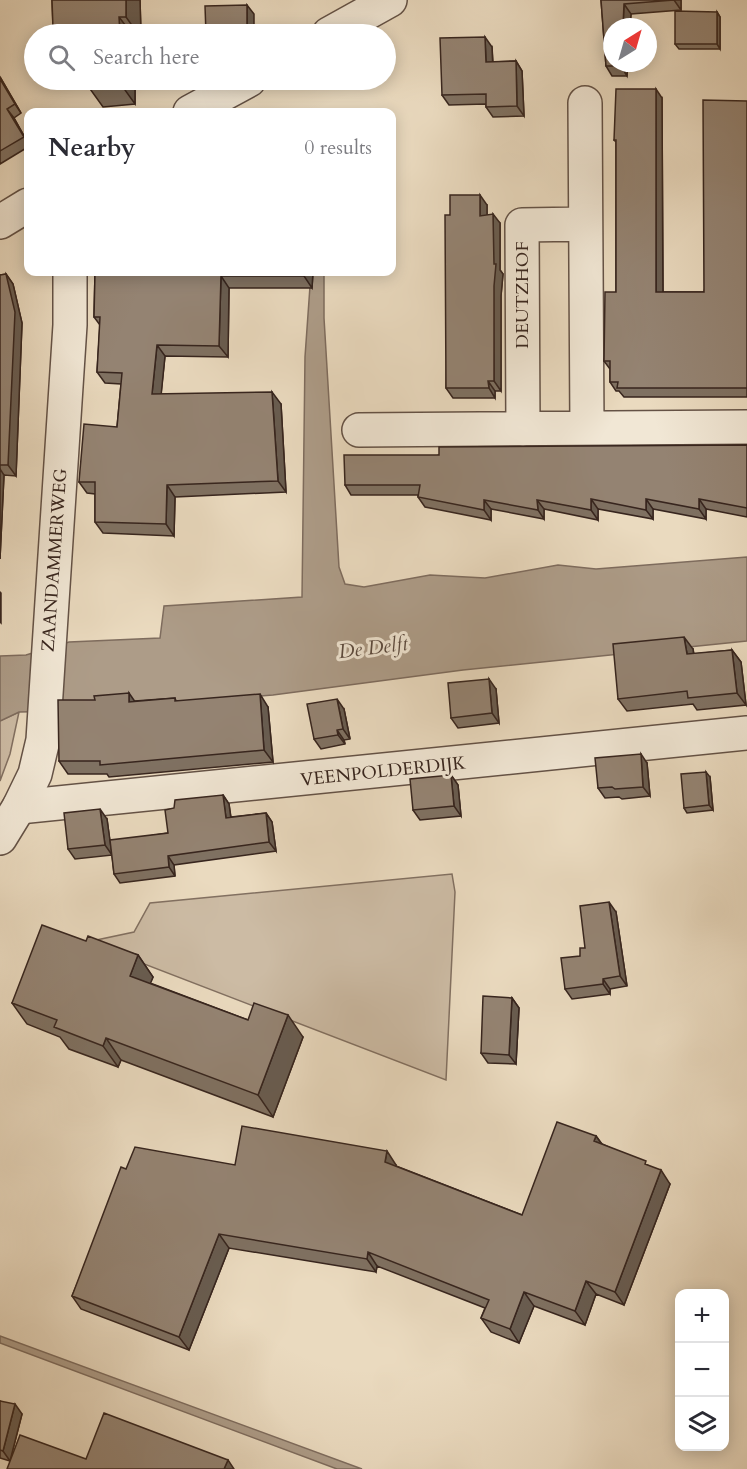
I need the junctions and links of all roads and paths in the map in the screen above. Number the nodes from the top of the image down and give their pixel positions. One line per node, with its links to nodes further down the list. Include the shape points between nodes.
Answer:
1 (390, 0): 2 (street)
2 (347, 24)
3 (231, 90): 5 (street)
4 (585, 103): 8 (street)
5 (197, 108)
6 (24, 207): 7 (street)
7 (0, 222)
8 (585, 224): 11 (street); 12 (street, DEUTZHOF, via 522,225)
9 (70, 276): 15 (street, ZAANDAMMERWEG, via 43,740 35,774)
10 (747, 427): 11 (street)
11 (587, 428): 12 (street)
12 (523, 429): 13 (street)
13 (359, 430)
14 (747, 734): 15 (street, VEENPOLDERDIJK)
15 (19, 807): 16 (street, ZAANDAMMERWEG)
16 (0, 838)

